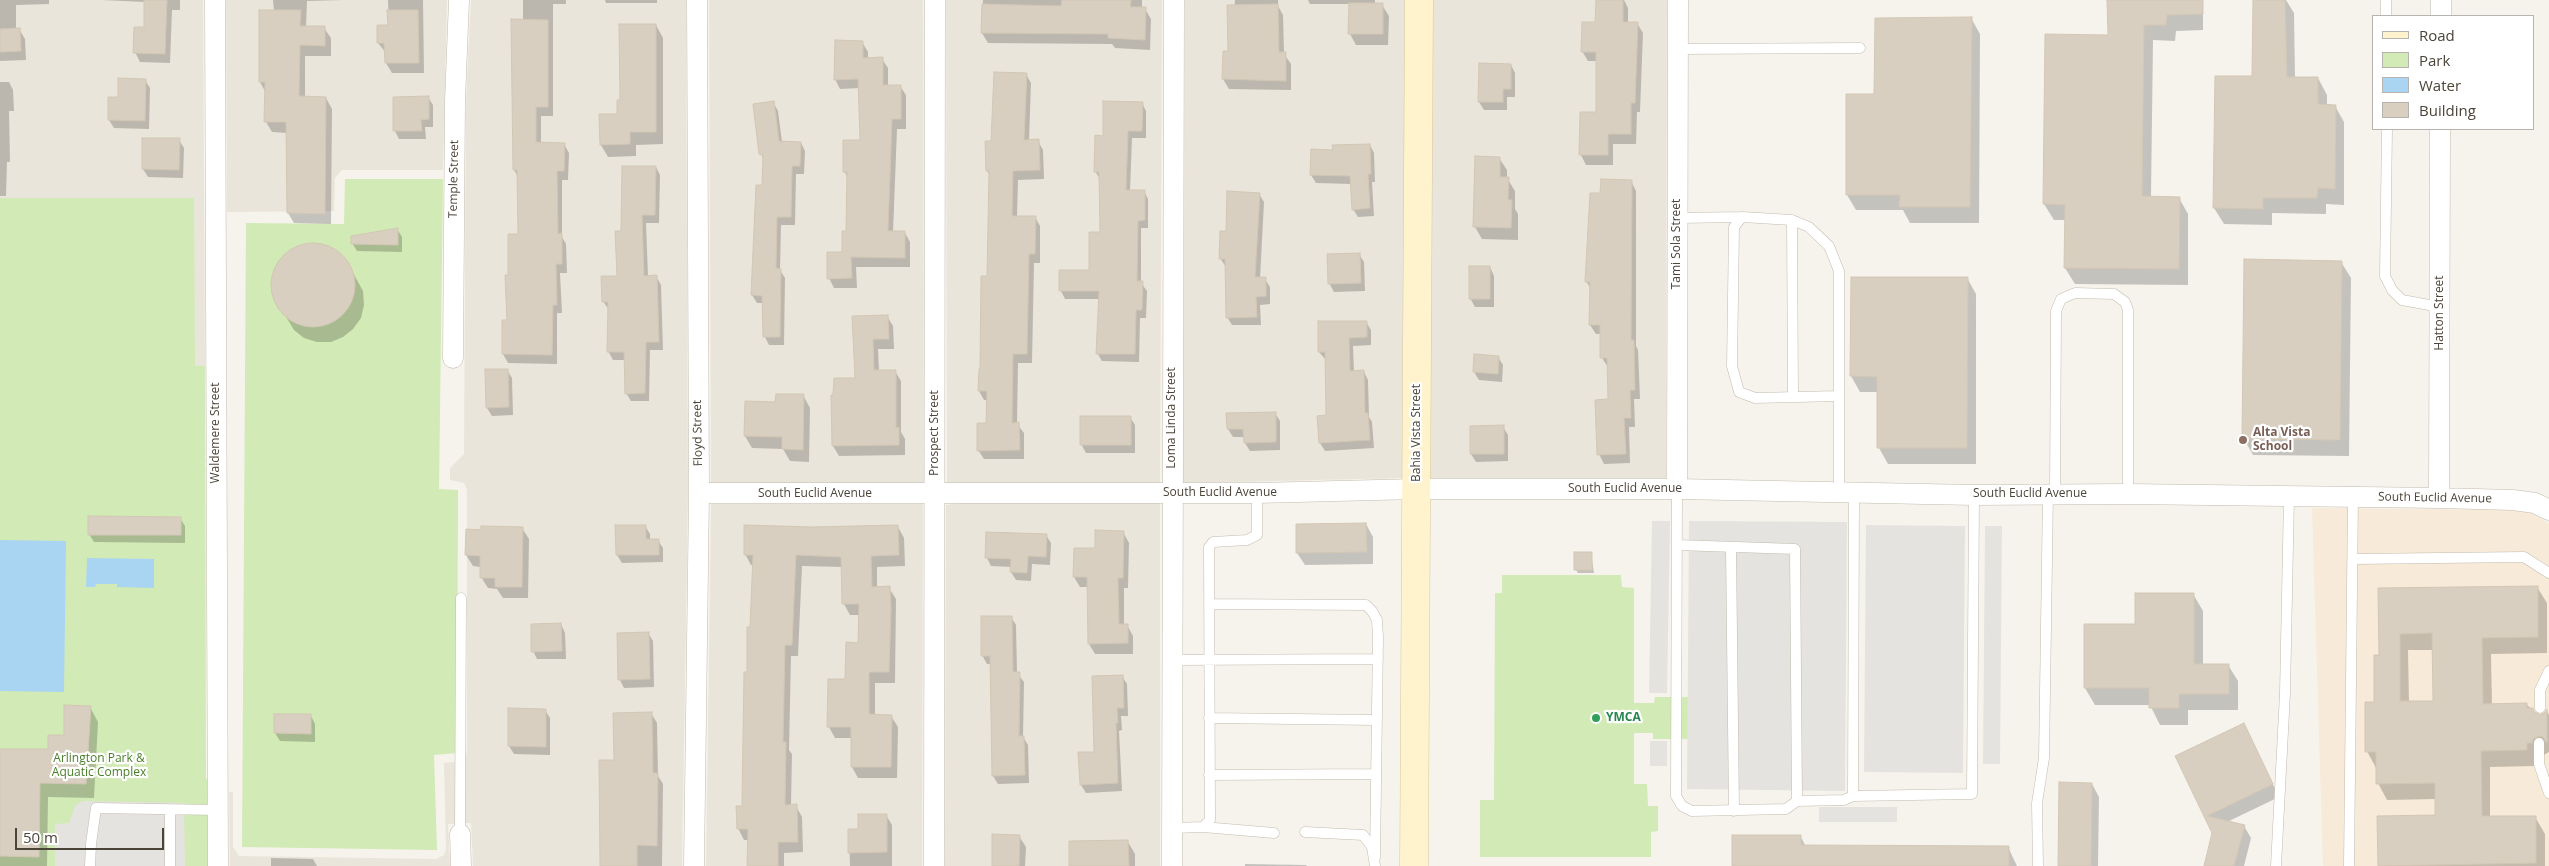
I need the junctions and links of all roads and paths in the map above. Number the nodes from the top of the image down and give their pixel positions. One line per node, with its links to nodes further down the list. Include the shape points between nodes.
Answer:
1 (215, 0): 57 (street, Waldemere Street)
2 (459, 0): 20 (street, Temple Street)
3 (697, 0): 26 (street, Floyd Street)
4 (935, 0): 29 (street, Prospect Street)
5 (1174, 0): 27 (street, Loma Linda Street)
6 (1419, 0): 23 (street, Bahia Vista Street)
7 (1678, 0): 13 (street, Tami Sola Street)
8 (2386, 0): 10 (lane)
9 (2441, 0): 11 (street)
10 (2386, 15)
11 (2441, 15)
12 (1860, 48): 13 (lane)
13 (1678, 49): 17 (street, Tami Sola Street)
14 (2387, 130): 19 (lane, via 2385,276 2402,300)
15 (2440, 130): 19 (street, Hatton Street)
16 (1742, 217): 17 (lane); 18 (lane); 22 (lane, via 1734,227 1732,366 1739,392 1755,398)
17 (1678, 218): 24 (street, Tami Sola Street)
18 (1792, 220): 21 (lane, via 1809,227 1829,246 1839,271); 22 (lane)
19 (2440, 307): 35 (street, Hatton Street)
20 (453, 358)
21 (1839, 396): 22 (lane); 25 (lane)
22 (1793, 397)
23 (1417, 489): 24 (street, South Euclid Avenue); 28 (street, South Euclid Avenue); 72 (street, Bahia Vista Street)
24 (1678, 489): 25 (street, South Euclid Avenue); 37 (lane)
25 (1847, 492): 30 (street, South Euclid Avenue); 54 (lane)
26 (700, 493): 29 (street, South Euclid Avenue); 69 (street, Floyd Street)
27 (1171, 493): 28 (street, South Euclid Avenue); 29 (street, South Euclid Avenue); 45 (street, Loma Linda Street)
28 (1257, 493): 42 (lane, via 1257,534 1248,540 1214,542 1209,547)
29 (935, 494): 70 (street, Prospect Street)
30 (1974, 494): 31 (street, South Euclid Avenue); 54 (lane, via 1972,794)
31 (2052, 494): 32 (street, South Euclid Avenue); 32 (lane, via 2056,312 2061,299 2075,293 2114,294 2125,302 2128,310); 73 (lane, via 2044,758 2037,803)
32 (2128, 494): 33 (street, South Euclid Avenue)
33 (2289, 496): 34 (street, South Euclid Avenue); 74 (lane, via 2285,693)
34 (2353, 497): 35 (street, South Euclid Avenue); 39 (lane)
35 (2439, 498): 36 (street, South Euclid Avenue, via 2513,500 2535,503)
36 (2549, 510)
37 (1677, 545): 38 (lane); 58 (lane, via 1676,796 1682,806 1692,811)
38 (1731, 547): 55 (lane, via 1795,549); 58 (lane)
39 (2354, 559): 40 (lane, via 2524,557); 75 (lane)
40 (2549, 573)
41 (461, 598): 63 (lane)
42 (1208, 604): 43 (lane); 44 (lane, via 1366,605 1377,620)
43 (1208, 659): 44 (lane); 45 (lane); 48 (lane)
44 (1378, 659): 49 (lane)
45 (1172, 660): 60 (street, Loma Linda Street)
46 (2549, 671): 47 (lane, via 2540,690)
47 (2540, 708)
48 (1209, 718): 49 (lane); 52 (lane)
49 (1377, 720): 51 (lane)
50 (2539, 744): 53 (lane, via 2539,764)
51 (1376, 774): 52 (lane); 64 (lane)
52 (1209, 775): 59 (lane, via 1210,820)
53 (2549, 793)
54 (1853, 796): 55 (lane, via 1844,800)
55 (1797, 801): 58 (lane, via 1786,809)
56 (170, 810): 57 (lane); 65 (lane, via 96,808); 66 (lane)
57 (218, 810): 67 (street, Waldemere Street)
58 (1734, 811)
59 (1203, 827): 60 (lane); 62 (lane)
60 (1172, 828): 71 (street, Loma Linda Street)
61 (1305, 832): 64 (lane, via 1363,835 1372,847)
62 (1274, 833)
63 (460, 834): 68 (street)
64 (1375, 862)
65 (90, 866)
66 (170, 866)
67 (218, 866)
68 (461, 866)
69 (694, 866)
70 (934, 866)
71 (1172, 866)
72 (1414, 866)
73 (2038, 866)
74 (2276, 866)
75 (2349, 866)

